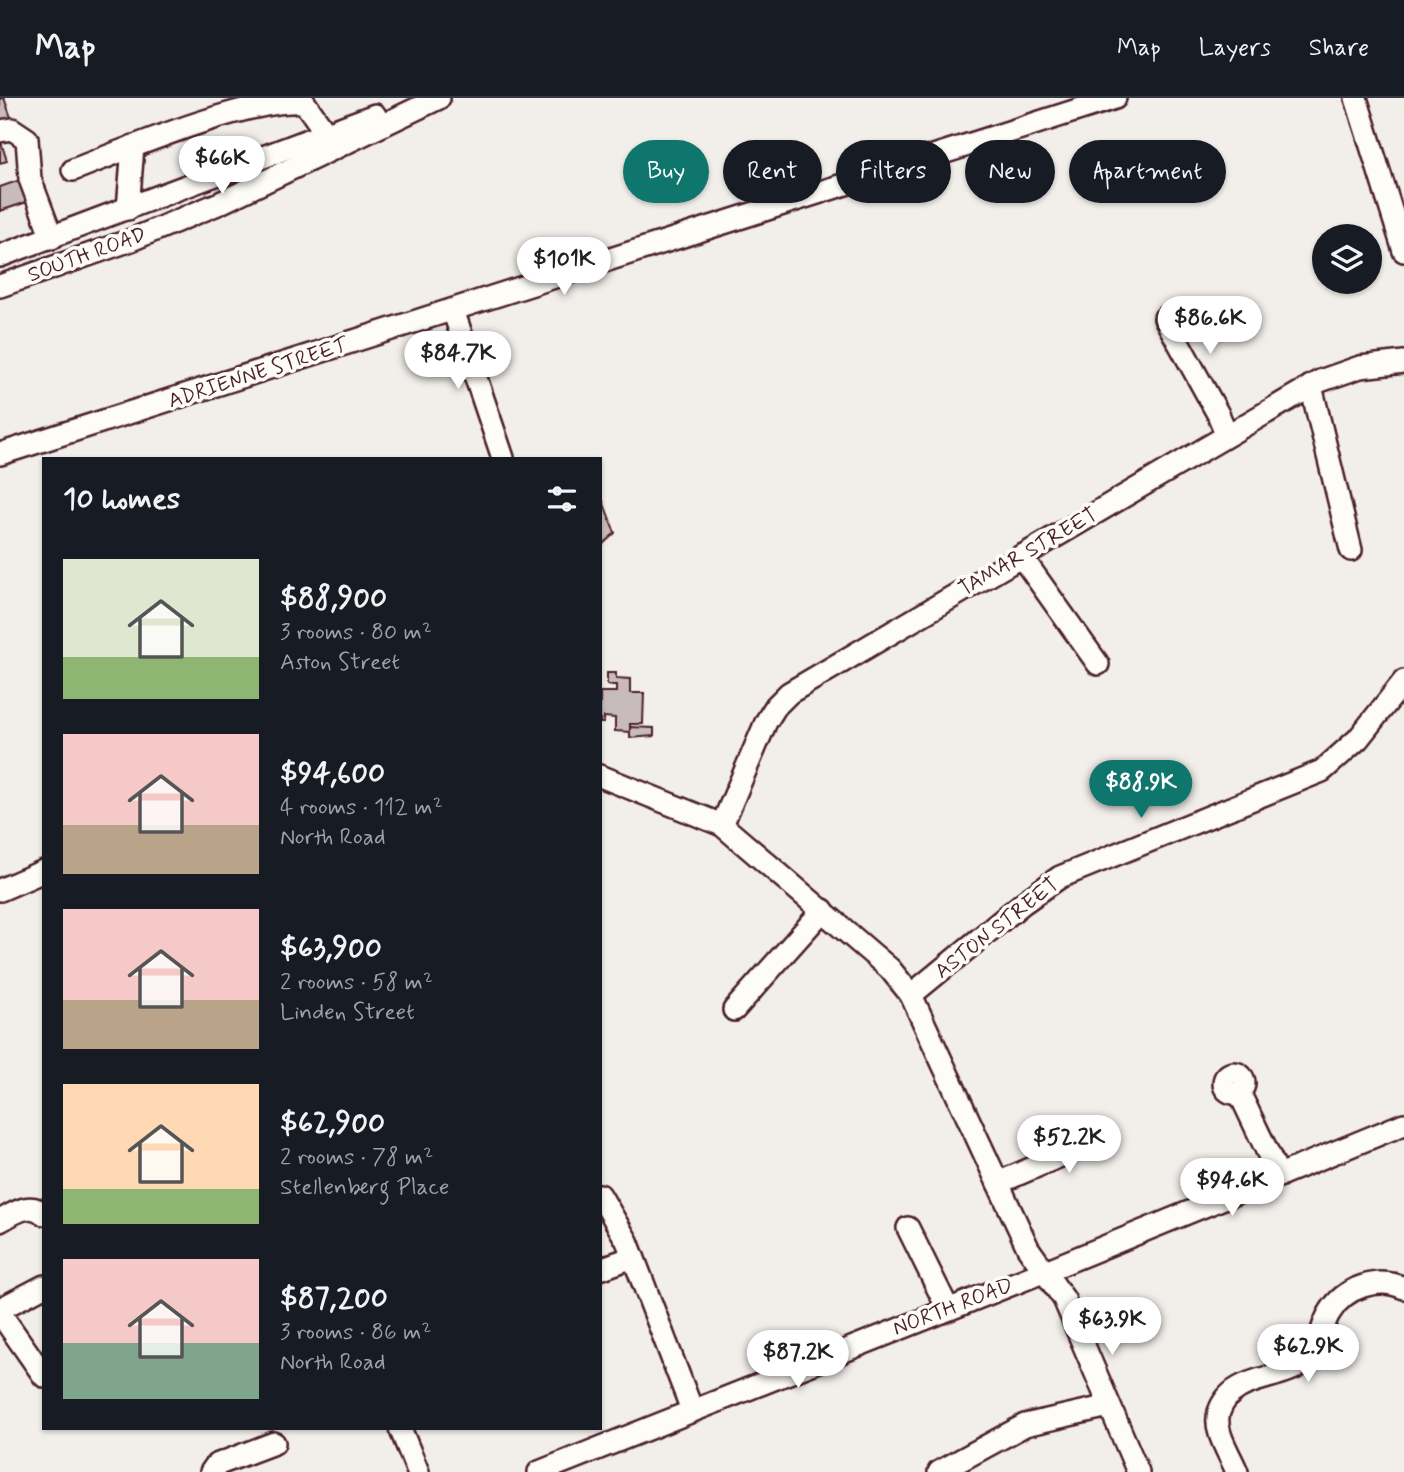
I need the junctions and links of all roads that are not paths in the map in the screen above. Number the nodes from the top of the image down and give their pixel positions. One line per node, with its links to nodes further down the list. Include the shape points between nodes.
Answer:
1 (433, 98): 6 (street, SOUTH ROAD)
2 (439, 98): 13 (street, SOUTH ROAD, via 220,203)
3 (1115, 98): 14 (street, ADRIENNE STREET)
4 (1356, 98): 11 (street)
5 (0, 131): 10 (street, via 12,129 27,139 30,179)
6 (326, 133): 7 (street, via 304,102 285,100 230,107); 9 (street, SOUTH ROAD)
7 (133, 146): 8 (street); 9 (street)
8 (73, 170)
9 (128, 209): 10 (street, SOUTH ROAD)
10 (52, 238): 12 (street, SOUTH ROAD)
11 (1404, 251)
12 (0, 256)
13 (0, 286)
14 (453, 310): 19 (street, ADRIENNE STREET); 20 (street)
15 (1165, 318): 18 (street)
16 (1404, 362): 17 (street, TAMAR STREET, via 1339,373)
17 (1311, 386): 18 (street, TAMAR STREET); 21 (street)
18 (1227, 435): 22 (street, TAMAR STREET)
19 (0, 454)
20 (503, 457)
21 (1351, 551)
22 (1021, 556): 23 (street); 26 (street, TAMAR STREET, via 789,693 766,722)
23 (1098, 664)
24 (1404, 681): 30 (street, ASTON STREET, via 1380,716 1329,766 1060,877)
25 (602, 777): 26 (street)
26 (722, 825): 29 (street)
27 (42, 872): 28 (street)
28 (0, 890)
29 (823, 911): 30 (street, via 890,969); 31 (street)
30 (911, 995): 36 (street)
31 (734, 1010)
32 (1239, 1092): 35 (street)
33 (1404, 1124): 35 (street, NORTH ROAD)
34 (1095, 1141): 36 (street)
35 (1279, 1176): 43 (street, NORTH ROAD)
36 (998, 1183): 43 (street)
37 (602, 1199): 41 (street)
38 (42, 1213): 39 (street, via 29,1208)
39 (0, 1221)
40 (908, 1227): 46 (street)
41 (633, 1257): 42 (street); 50 (street)
42 (602, 1268)
43 (1043, 1272): 46 (street, NORTH ROAD); 49 (street, via 1064,1299)
44 (42, 1287): 47 (street)
45 (1404, 1288): 58 (street, via 1375,1282 1350,1294 1330,1311 1308,1359 1285,1373 1240,1386 1227,1397 1218,1425)
46 (948, 1309): 50 (street, NORTH ROAD)
47 (0, 1311): 48 (street)
48 (42, 1373)
49 (1109, 1406): 56 (street, via 1025,1426); 57 (street)
50 (692, 1410): 55 (street, NORTH ROAD)
51 (401, 1430): 54 (street)
52 (274, 1443): 53 (street, via 216,1465)
53 (211, 1472)
54 (418, 1472)
55 (539, 1472)
56 (939, 1472)
57 (1139, 1472)
58 (1237, 1472)

